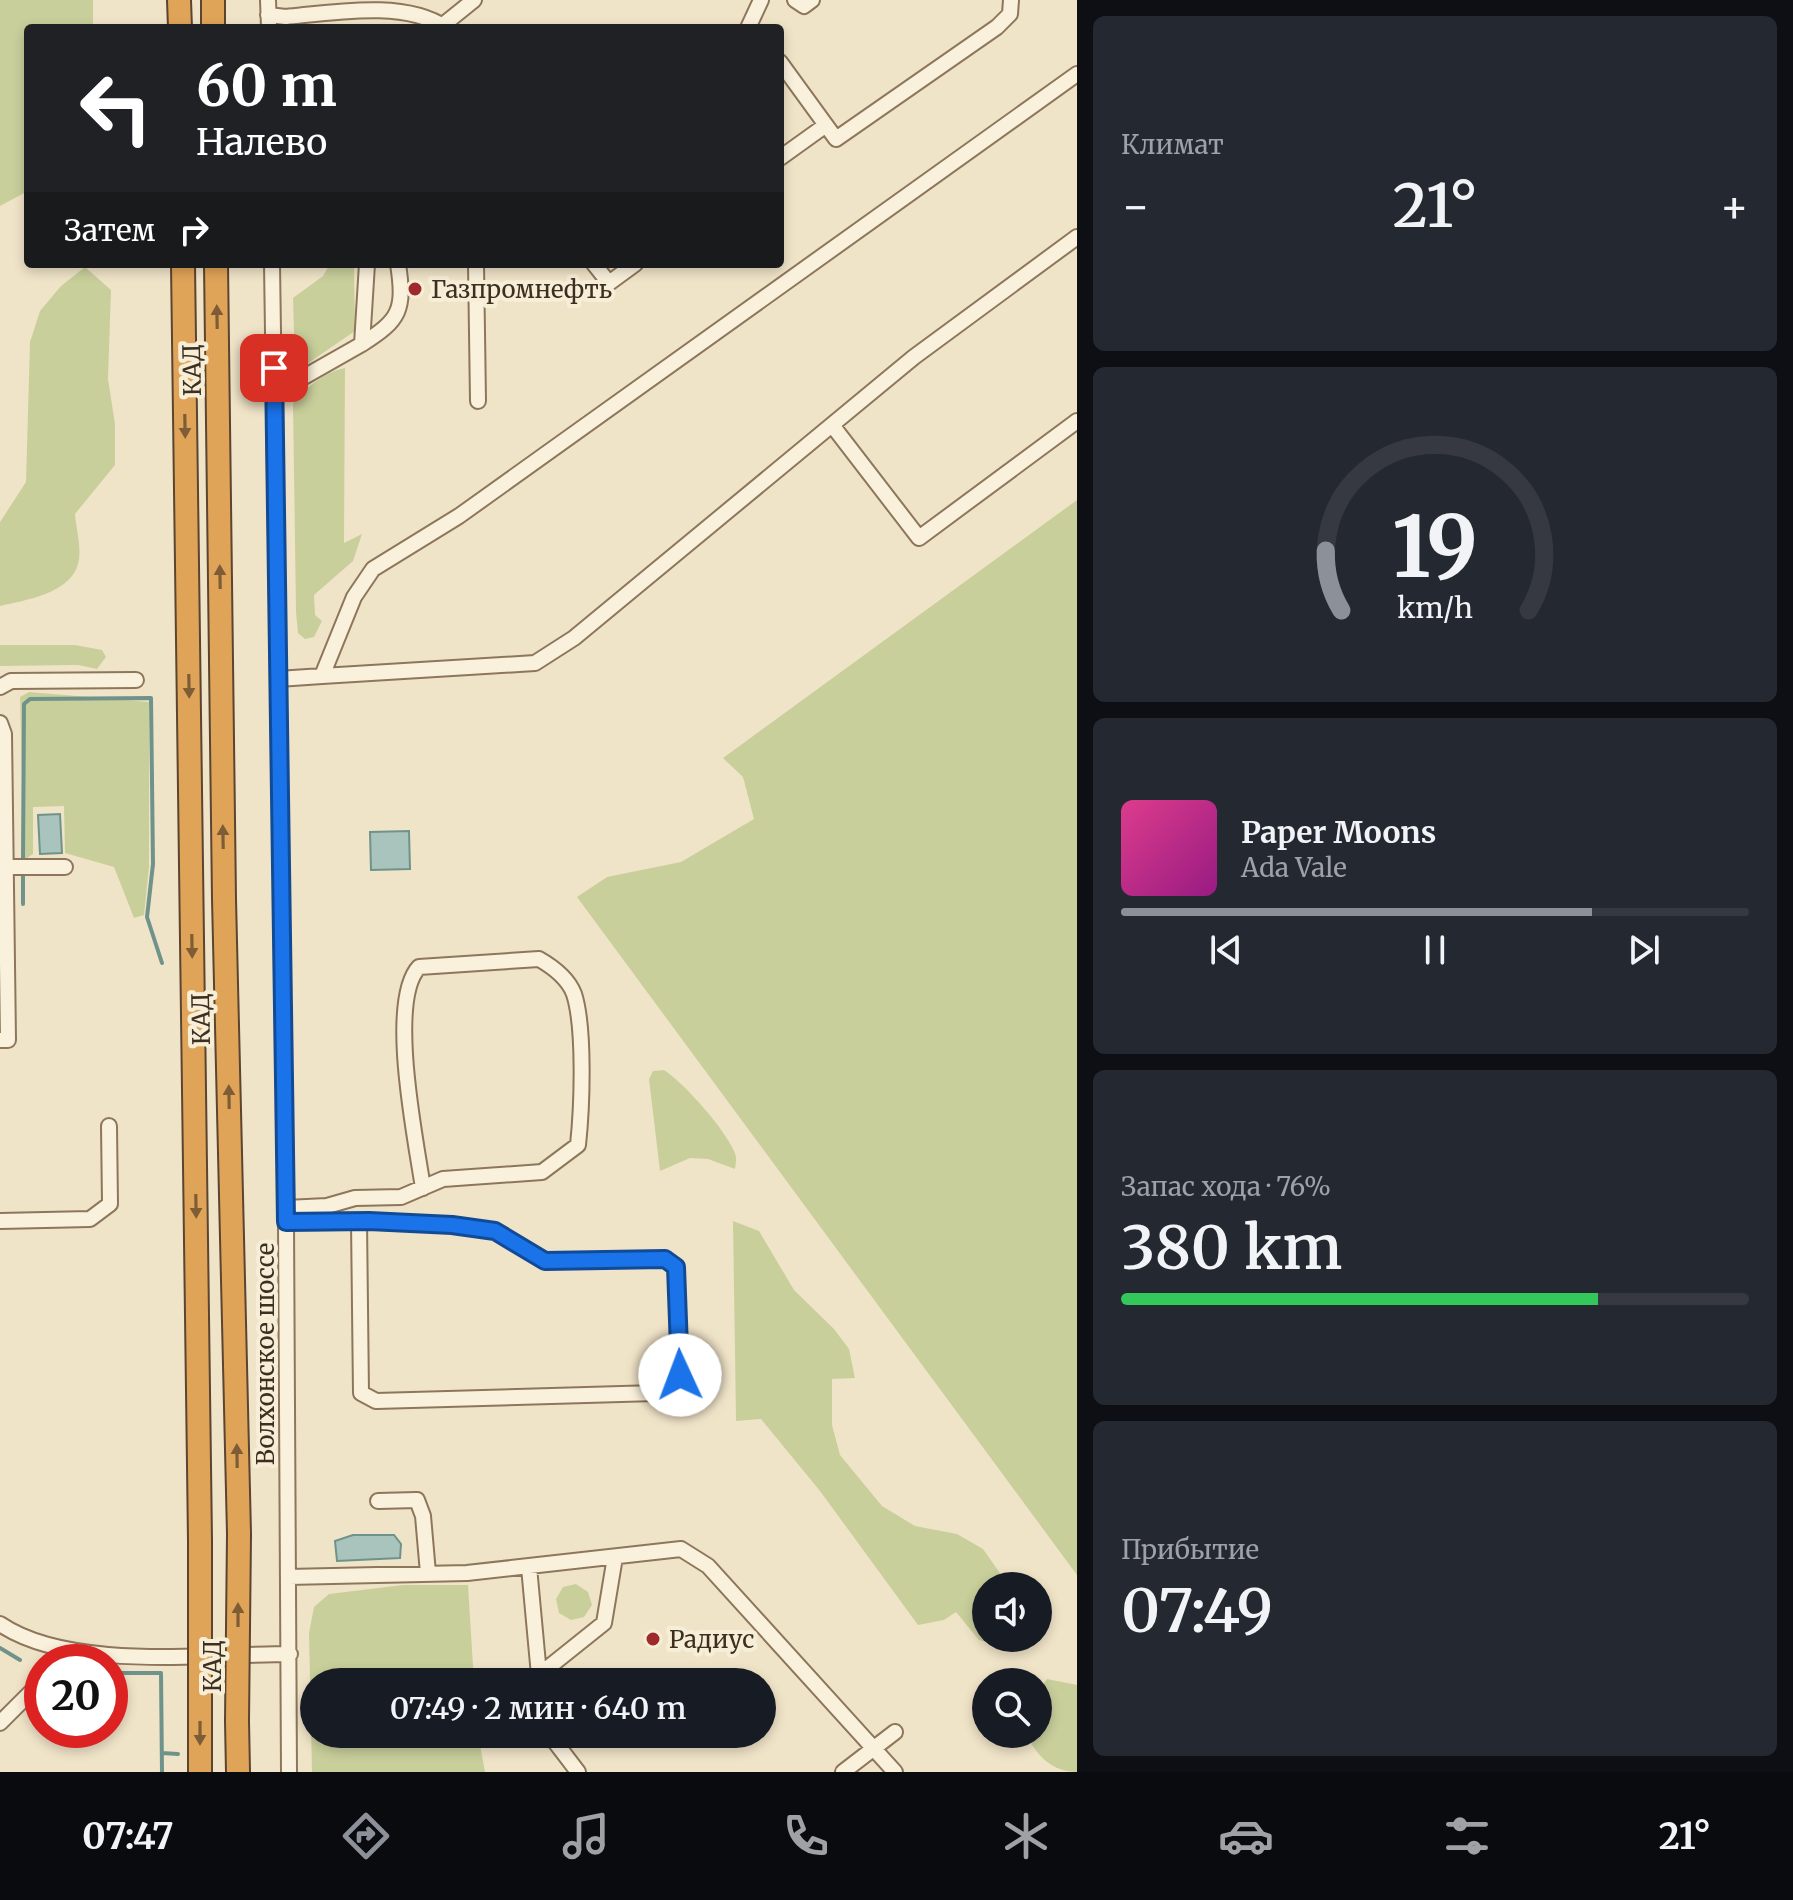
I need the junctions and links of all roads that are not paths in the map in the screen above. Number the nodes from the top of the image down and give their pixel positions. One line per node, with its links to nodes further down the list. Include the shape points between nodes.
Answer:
1 (179, 0): 10 (highway)
2 (213, 0): 11 (highway)
3 (474, 0): 13 (street)
4 (761, 0): 14 (street)
5 (795, 0): 6 (street, via 804,6)
6 (812, 0)
7 (1011, 0): 17 (street, via 1010,14 997,27 836,139)
8 (268, 14): 9 (street)
9 (290, 22): 12 (street, via 399,5 429,13)
10 (180, 24)
11 (213, 24)
12 (443, 24)
13 (447, 24)
14 (750, 24)
15 (1077, 74): 33 (street, via 459,516 373,569 354,597)
16 (786, 83): 17 (street)
17 (826, 125): 18 (street)
18 (784, 155)
19 (1077, 237): 32 (street, via 914,357)
20 (183, 268): 63 (highway, КАД, one-way to 63, bridge)
21 (216, 268): 64 (highway, КАД, one-way to 21, bridge, via 239,1534)
22 (272, 268): 29 (street, Волхонское шоссе)
23 (367, 268): 28 (street)
24 (398, 268): 28 (street, via 400,311 392,325)
25 (476, 268): 30 (street)
26 (597, 268): 27 (street, via 609,283)
27 (630, 268)
28 (362, 344): 29 (street)
29 (274, 394): 34 (street, Волхонское шоссе)
30 (478, 401)
31 (1077, 421): 32 (street, via 919,538)
32 (832, 425): 33 (street, via 574,638 535,663)
33 (322, 676): 34 (street)
34 (278, 679): 44 (street, Волхонское шоссе)
35 (136, 680): 36 (street, via 11,681)
36 (0, 687)
37 (0, 723): 38 (street)
38 (7, 867): 39 (street); 40 (street)
39 (65, 867)
40 (4, 917): 41 (street, via 8,1040)
41 (0, 1040)
42 (109, 1126): 45 (street, via 110,1204 102,1213 90,1219)
43 (423, 1188): 43 (street, via 443,1179 542,1172 578,1145 575,1000 555,968 539,959 419,967 412,974 404,1006 407,1082); 44 (street, via 401,1197 355,1198)
44 (286, 1215): 46 (street); 51 (street, Волхонское шоссе)
45 (0, 1221)
46 (359, 1221): 46 (street, via 495,1231 545,1261 665,1259 676,1267 680,1375 656,1393 376,1401 361,1393)
47 (378, 1501): 50 (street, via 417,1500)
48 (615, 1557): 49 (street); 57 (street, via 604,1623); 62 (street, via 681,1549 708,1566)
49 (529, 1567): 50 (street); 56 (street)
50 (428, 1573): 51 (street)
51 (288, 1577): 54 (street, Волхонское шоссе)
52 (0, 1624): 53 (street)
53 (30, 1644)
54 (290, 1654): 55 (street); 65 (street, Волхонское шоссе)
55 (128, 1655)
56 (535, 1668)
57 (548, 1668)
58 (24, 1699): 59 (street)
59 (0, 1723)
60 (895, 1732): 62 (street)
61 (560, 1748): 66 (street)
62 (872, 1749): 67 (street); 68 (street)
63 (200, 1772)
64 (238, 1772)
65 (289, 1772)
66 (578, 1772)
67 (843, 1772)
68 (895, 1772)

